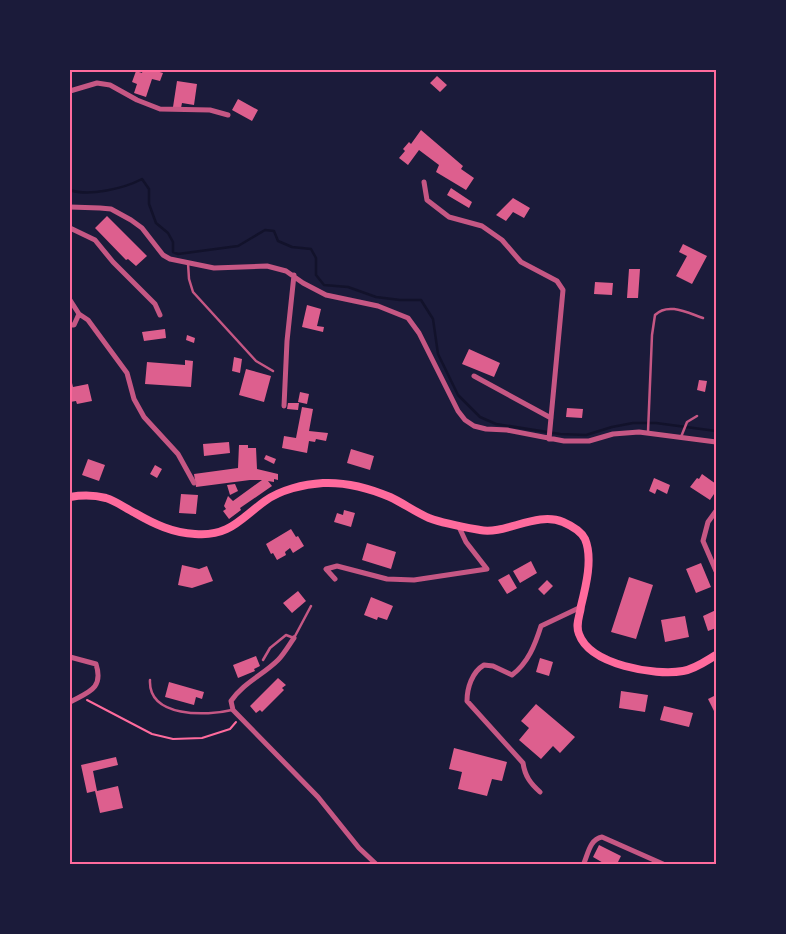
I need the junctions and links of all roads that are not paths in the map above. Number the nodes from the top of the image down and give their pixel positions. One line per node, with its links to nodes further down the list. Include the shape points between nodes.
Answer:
1 (70, 92): 2 (street, via 97,83 160,110 210,110)
2 (228, 115)
3 (424, 182): 17 (street, via 427,200 449,217 482,226 502,240 521,262 557,281 563,290)
4 (70, 207): 6 (street, via 111,210 142,228 163,255)
5 (70, 228): 10 (street, via 95,240 155,304)
6 (188, 264): 7 (street, via 214,268 267,266); 13 (lane, via 194,292 256,361)
7 (294, 275): 15 (street, via 286,341); 20 (street, via 326,295 378,306 408,318 419,333 458,411 474,426)
8 (70, 300): 9 (street)
9 (79, 314): 12 (street, via 74,325); 22 (street, via 88,320 127,373 134,399 144,417 178,454)
10 (160, 315)
11 (703, 318): 18 (lane, via 669,308 656,315)
12 (70, 326)
13 (273, 371)
14 (474, 376): 17 (street)
15 (284, 406)
16 (697, 416): 19 (lane, via 687,422)
17 (551, 418): 20 (street)
18 (648, 430): 19 (street); 20 (street, via 589,441)
19 (682, 434): 21 (street)
20 (549, 438)
21 (716, 442)
22 (194, 483)
23 (70, 497): 25 (main road, via 107,498 174,532 210,534 222,532 238,523 266,500 281,493 323,483 361,486 429,518)
24 (716, 511): 26 (street, via 708,522 703,541)
25 (459, 527): 27 (street, via 487,569 414,580 387,579 337,566 326,569); 29 (main road, via 484,531 553,518 571,526 584,537 588,560)
26 (716, 571)
27 (335, 579)
28 (312, 606): 30 (lane)
29 (581, 607): 31 (main road, via 577,625 579,635 584,644 609,662 660,671 684,671); 37 (street, via 541,626 530,654 512,675 484,665 478,668 467,691 467,701 523,763 524,773)
30 (294, 638): 33 (lane, via 286,635 270,648); 36 (street, via 278,660 235,695 231,702)
31 (716, 655)
32 (70, 657): 35 (street, via 96,664 98,672 96,686 90,693)
33 (263, 660)
34 (150, 680): 36 (lane, via 155,700 170,710 204,714)
35 (70, 702)
36 (233, 710): 39 (street, via 318,797)
37 (540, 792)
38 (584, 863): 40 (street, via 596,838 602,837)
39 (376, 864)
40 (663, 864)

